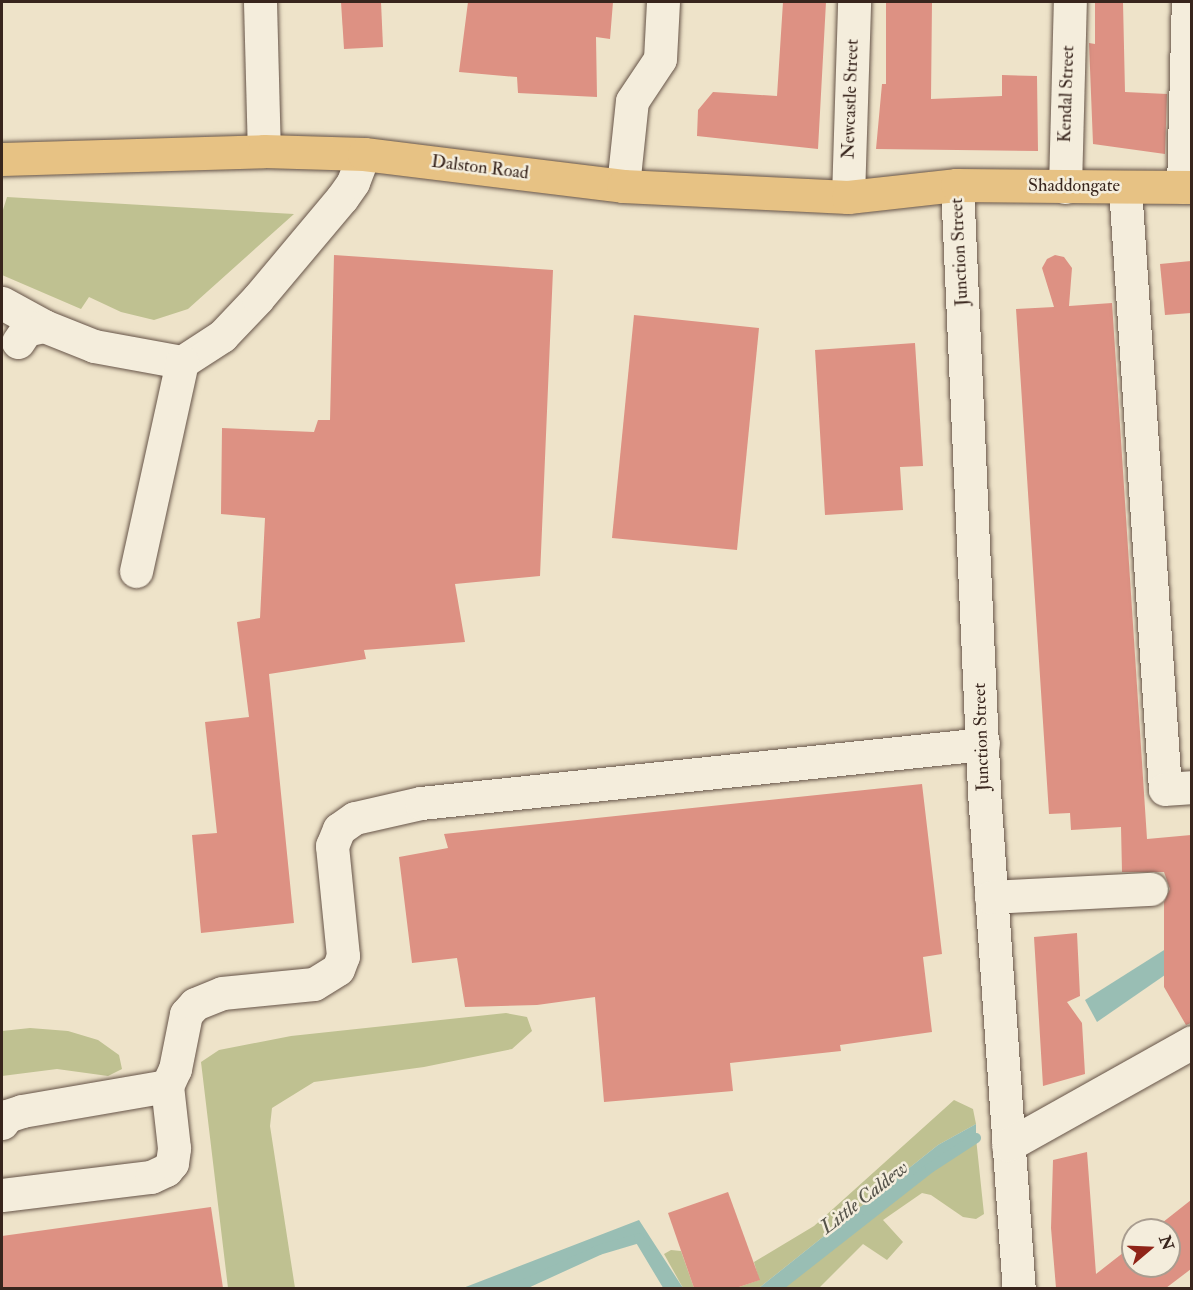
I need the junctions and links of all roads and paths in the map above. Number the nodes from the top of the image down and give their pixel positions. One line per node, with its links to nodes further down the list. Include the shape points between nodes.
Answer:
1 (260, 2): 6 (street)
2 (663, 2): 10 (street, via 660,59 632,101)
3 (854, 2): 14 (street, Newcastle Street)
4 (1070, 2): 11 (street, Kendal Street)
5 (1188, 2): 13 (street)
6 (264, 151): 7 (main road, Dalston Road); 8 (main road, Dalston Road)
7 (364, 154): 10 (main road, Dalston Road); 16 (street, via 353,182 280,273 222,336)
8 (2, 159)
9 (957, 185): 11 (main road, Shaddongate); 14 (main road, Dalston Road); 18 (street, Junction Street)
10 (623, 186): 14 (main road, Dalston Road)
11 (1065, 187): 12 (main road, Shaddongate)
12 (1125, 187): 13 (main road, Shaddongate); 19 (street, via 1165,789)
13 (1187, 187)
14 (848, 197)
15 (2, 303): 16 (street, via 31,334)
16 (182, 362): 17 (street)
17 (136, 571)
18 (983, 744): 21 (street, Junction Street); 23 (street, via 421,803 355,818 339,829 332,846 343,956 338,969 314,984 222,993 195,1004 186,1014 175,1069)
19 (1191, 787)
20 (1151, 889): 21 (street)
21 (991, 897): 25 (street, Junction Street)
22 (1191, 1042): 25 (street)
23 (167, 1086): 24 (street, via 22,1111); 26 (street, via 174,1148 172,1163 166,1170 151,1177)
24 (2, 1123)
25 (1008, 1144): 27 (street, Junction Street)
26 (2, 1195)
27 (1019, 1288)

